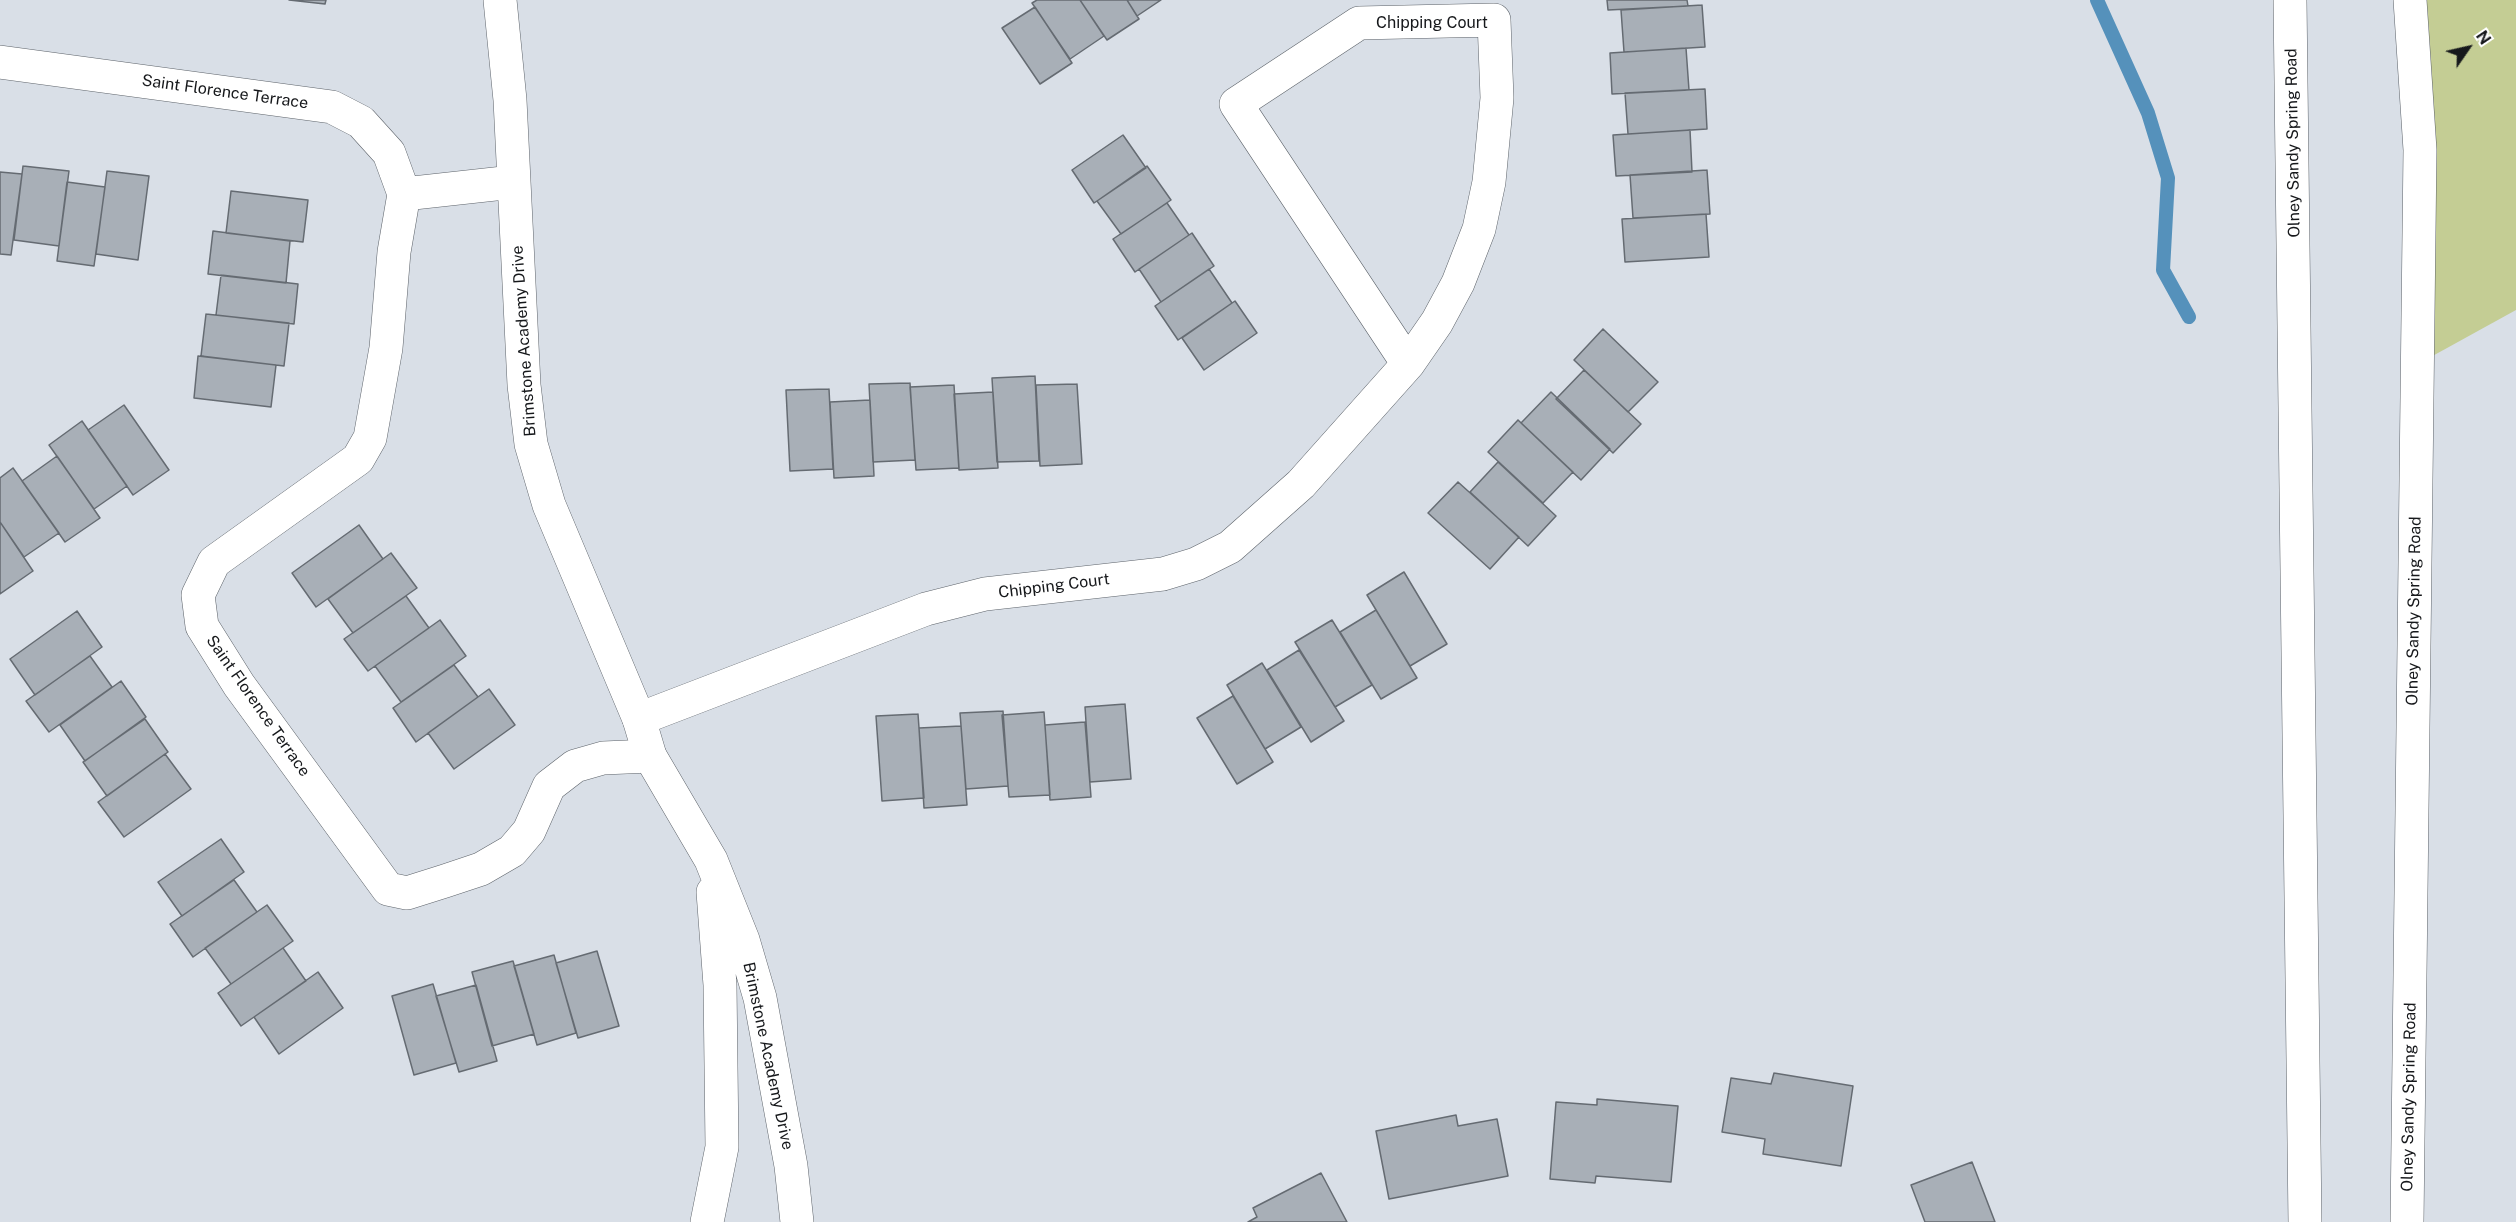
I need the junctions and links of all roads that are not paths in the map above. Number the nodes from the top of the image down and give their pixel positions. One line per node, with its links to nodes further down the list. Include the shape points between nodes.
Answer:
1 (500, 0): 5 (street, Brimstone Academy Drive)
2 (2290, 0): 13 (street, Olney Sandy Spring Road)
3 (2410, 0): 14 (street, Olney Sandy Spring Road, via 2420,150)
4 (0, 62): 6 (street, Saint Florence Terrace, via 332,107 361,122 389,153)
5 (513, 182): 6 (street); 8 (street, Brimstone Academy Drive, via 531,444 549,505)
6 (404, 194): 9 (street, Saint Florence Terrace, via 394,252 386,348 370,438 358,459 214,562 198,595 202,626 239,685 388,889 407,892 445,881 481,869 512,851 529,831 549,786 575,766 603,758)
7 (1408, 364): 7 (street, Chipping Court, via 1458,283 1479,229 1489,182 1497,98 1494,20 1359,23 1236,104); 8 (street, Chipping Court, via 1263,520 1230,548 1196,564 1163,573 985,594 926,609)
8 (639, 719): 9 (street, Brimstone Academy Drive)
9 (650, 756): 10 (street, Brimstone Academy Drive)
10 (711, 860): 11 (street, Brimstone Academy Drive, via 720,985 722,1136); 12 (street, Brimstone Academy Drive, via 743,940 760,998 791,1166)
11 (707, 1222)
12 (797, 1222)
13 (2305, 1222)
14 (2407, 1222)

